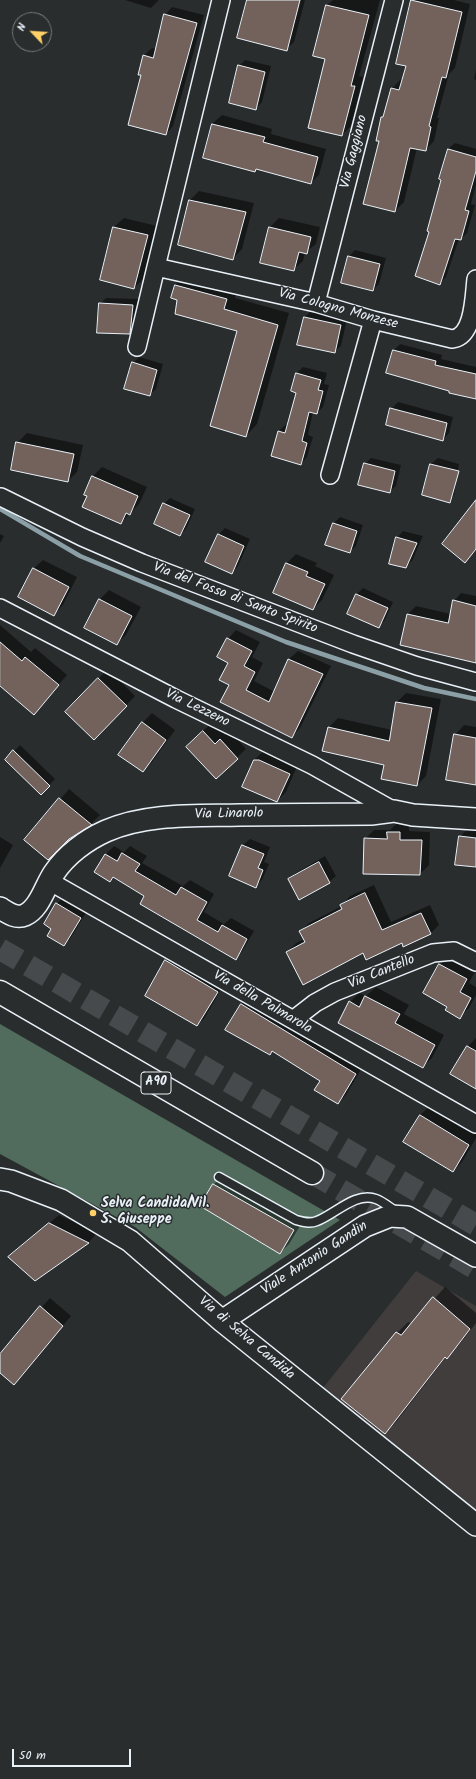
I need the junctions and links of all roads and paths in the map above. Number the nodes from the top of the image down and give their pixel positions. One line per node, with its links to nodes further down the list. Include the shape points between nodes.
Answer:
1 (221, 0): 3 (street)
2 (394, 0): 5 (street, Via Gaggiano)
3 (156, 267): 5 (street, Via Cologno Monzese); 7 (street)
4 (476, 279): 6 (street, Via Cologno Monzese, via 469,323 463,334 457,338 444,338)
5 (316, 303): 6 (street, Via Cologno Monzese)
6 (373, 320): 8 (street)
7 (137, 347)
8 (330, 475)
9 (1, 497): 11 (street, Via del Fosso di Santo Spirito, via 96,544 142,563 354,644 417,666)
10 (0, 608): 12 (street, Via Lezzeno, via 176,699 312,765)
11 (476, 682)
12 (394, 811): 13 (street, Via Linarolo, via 413,815); 14 (street, Via Linarolo, via 371,814 194,816 143,820 115,827 92,839 68,857)
13 (476, 819)
14 (49, 880): 15 (street, Via Linarolo, via 35,906 22,916 15,916); 18 (street, Via della Palmarola)
15 (0, 908)
16 (476, 962): 18 (street, Via Cantello, via 454,951 433,953 335,992)
17 (0, 992): 20 (highway, A90)
18 (293, 1020): 19 (street, Via della Palmarola)
19 (476, 1124)
20 (312, 1173)
21 (219, 1177): 23 (lane, via 296,1220 307,1223 316,1222 354,1202 370,1198 382,1202)
22 (0, 1179): 25 (street, Via di Selva Candida, via 61,1200 130,1241)
23 (402, 1216): 24 (street); 25 (street, Viale Antonio Gandin, via 383,1218 365,1226)
24 (476, 1256)
25 (222, 1320): 26 (street, Via di Selva Candida)
26 (476, 1525)

